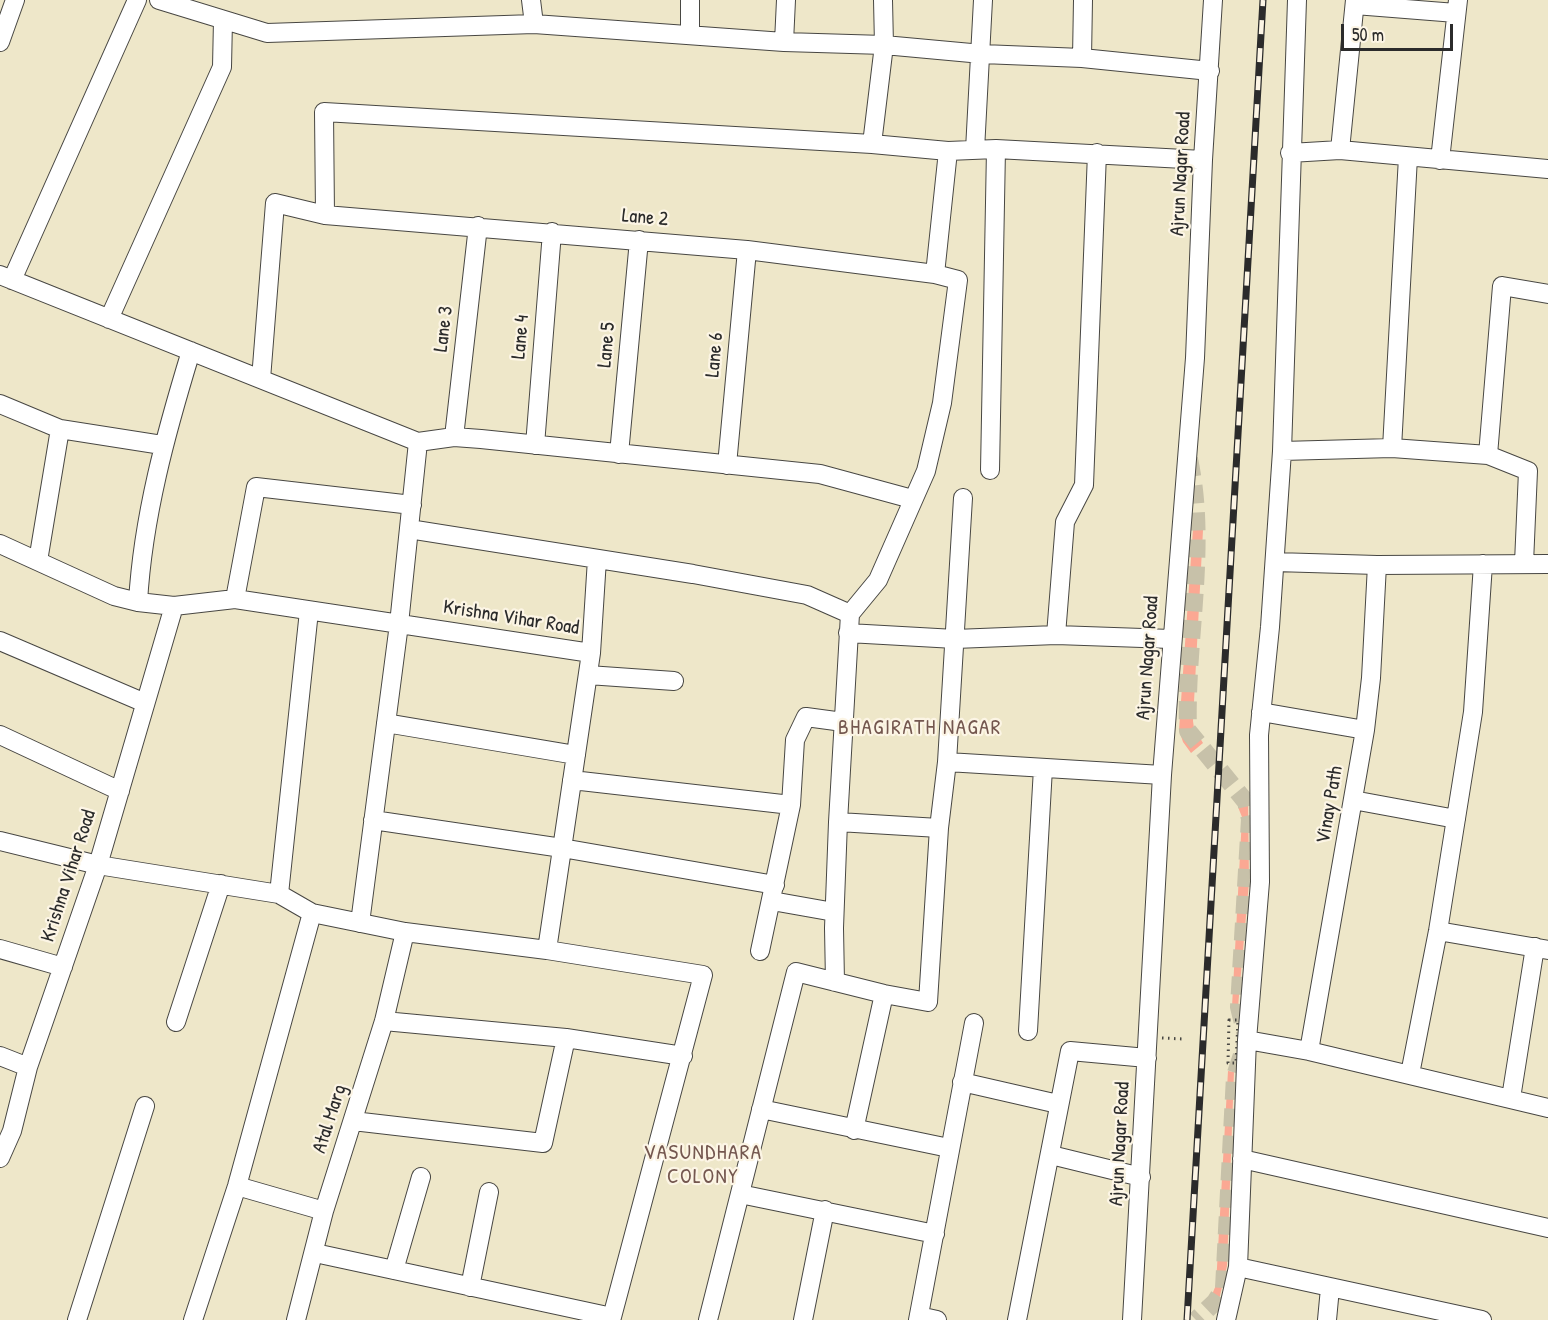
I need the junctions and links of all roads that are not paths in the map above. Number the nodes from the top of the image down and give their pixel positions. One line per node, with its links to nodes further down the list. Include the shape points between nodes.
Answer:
1 (137, 0): 40 (street)
2 (159, 0): 14 (street)
3 (531, 0): 15 (street)
4 (690, 0): 16 (street)
5 (786, 0): 18 (street)
6 (883, 0): 19 (street)
7 (983, 0): 20 (street)
8 (1083, 0): 21 (street)
9 (1213, 0): 22 (street, Ajrun Nagar Road)
10 (1297, 0): 29 (street)
11 (1355, 2): 13 (street); 26 (street)
12 (9, 3): 17 (street)
13 (1457, 7): 32 (street)
14 (223, 20): 15 (street, via 267,33); 42 (street, via 222,67)
15 (534, 24): 16 (street)
16 (690, 35): 18 (street)
17 (0, 42)
18 (784, 42): 19 (street)
19 (884, 45): 20 (street); 23 (street)
20 (982, 54): 21 (street); 25 (street)
21 (1082, 58): 22 (street)
22 (1210, 71): 31 (street, Ajrun Nagar Road)
23 (872, 144): 27 (street); 34 (street, via 324,112)
24 (996, 149): 25 (street); 28 (street); 56 (street)
25 (975, 150): 27 (street)
26 (1340, 150): 29 (street); 30 (street)
27 (948, 151): 39 (street)
28 (1097, 153): 31 (street); 76 (street, via 1084,486 1065,522)
29 (1290, 153): 52 (street)
30 (1408, 157): 32 (street); 51 (street)
31 (1203, 160): 78 (street, Ajrun Nagar Road, via 1195,358)
32 (1440, 160): 33 (street)
33 (1548, 169)
34 (325, 215): 35 (street, Lane 2); 44 (street, Lane 2, via 275,203)
35 (478, 226): 36 (street, Lane 2); 47 (street, Lane 3)
36 (552, 232): 37 (street, Lane 2); 50 (street, Lane 4)
37 (639, 240): 38 (street, Lane 2); 53 (street, Lane 5)
38 (747, 250): 39 (street, Lane 2); 55 (street, Lane 6)
39 (935, 274): 58 (street, Lane 2, via 958,280 942,403 926,471)
40 (6, 278): 42 (street)
41 (1548, 294): 54 (street, via 1502,286)
42 (109, 319): 43 (street)
43 (191, 351): 44 (street); 49 (street)
44 (261, 379): 48 (street)
45 (0, 404): 46 (street)
46 (60, 429): 49 (street); 63 (street)
47 (454, 437): 48 (street); 50 (street)
48 (418, 442): 59 (street)
49 (162, 445): 70 (street, via 140,568)
50 (535, 445): 53 (street)
51 (1392, 448): 52 (street); 54 (street)
52 (1282, 451): 64 (street)
53 (619, 454): 55 (street)
54 (1488, 455): 65 (street, via 1528,471)
55 (727, 465): 58 (street, via 819,474)
56 (990, 470)
57 (963, 498): 77 (street)
58 (912, 499): 73 (street, via 878,580)
59 (411, 505): 60 (street); 69 (street, via 255,487)
60 (409, 529): 62 (street); 74 (street)
61 (0, 544): 63 (street, Krishna Vihar Road)
62 (597, 559): 73 (street, via 807,596); 80 (street)
63 (38, 561): 70 (street, Krishna Vihar Road, via 114,597)
64 (1275, 562): 68 (street); 84 (street)
65 (1524, 563): 66 (street); 67 (street)
66 (1483, 564): 68 (street); 97 (street, via 1473,712)
67 (1548, 564)
68 (1377, 565): 87 (street, Vinay Path)
69 (235, 599): 71 (street, Krishna Vihar Road); 72 (street, Krishna Vihar Road)
70 (138, 602): 71 (street, Krishna Vihar Road)
71 (174, 606): 83 (street, Krishna Vihar Road)
72 (309, 611): 74 (street, Krishna Vihar Road); 106 (street)
73 (850, 614): 75 (street)
74 (399, 624): 80 (street, Krishna Vihar Road); 86 (street)
75 (848, 633): 77 (street); 85 (street)
76 (1056, 635): 77 (street); 78 (street)
77 (955, 639): 90 (street)
78 (1171, 639): 92 (street, Ajrun Nagar Road)
79 (0, 641): 83 (street)
80 (591, 653): 81 (street)
81 (588, 675): 82 (street); 89 (street)
82 (674, 681)
83 (146, 703): 94 (street, Krishna Vihar Road)
84 (1261, 712): 87 (street); 124 (street, via 1260,882)
85 (843, 722): 96 (street, via 806,717 795,740); 99 (street)
86 (386, 723): 89 (street); 98 (street)
87 (1365, 730): 95 (street, Vinay Path)
88 (0, 735): 94 (street)
89 (576, 755): 93 (street)
90 (947, 762): 91 (street); 100 (street)
91 (1043, 768): 92 (street); 122 (street)
92 (1162, 775): 128 (street, Ajrun Nagar Road)
93 (572, 780): 96 (street); 102 (street)
94 (120, 791): 103 (street, Krishna Vihar Road)
95 (1353, 800): 97 (street); 125 (street, Vinay Path)
96 (791, 805): 105 (street)
97 (1456, 819): 110 (street)
98 (373, 820): 102 (street); 109 (street)
99 (838, 822): 100 (street); 107 (street)
100 (939, 828): 118 (street, via 928,1002)
101 (0, 841): 103 (street)
102 (562, 848): 105 (street); 114 (street)
103 (98, 865): 104 (street); 116 (street, Krishna Vihar Road)
104 (221, 884): 106 (street); 120 (street)
105 (773, 893): 107 (street); 115 (street)
106 (279, 894): 108 (street)
107 (834, 912): 117 (street)
108 (312, 913): 109 (street); 145 (street)
109 (360, 923): 111 (street)
110 (1438, 931): 112 (street); 130 (street)
111 (405, 932): 114 (street); 119 (street, Atal Marg)
112 (1541, 948): 132 (street)
113 (0, 949): 116 (street)
114 (547, 950): 127 (street, via 704,975)
115 (760, 951)
116 (63, 967): 129 (street, Krishna Vihar Road)
117 (835, 982): 118 (street); 136 (street, via 796,972)
118 (884, 994): 138 (street)
119 (384, 1021): 123 (street); 137 (street, Atal Marg)
120 (176, 1022)
121 (974, 1023): 131 (street)
122 (1028, 1031)
123 (566, 1038): 127 (street); 137 (street, via 543,1143)
124 (1247, 1040): 125 (street); 142 (street)
125 (1309, 1051): 130 (street)
126 (0, 1056): 129 (street)
127 (683, 1056): 155 (street, via 612,1317)
128 (1147, 1058): 133 (street, via 1070,1051); 144 (street, Ajrun Nagar Road)
129 (28, 1067): 141 (street, Krishna Vihar Road, via 12,1131)
130 (1410, 1074): 132 (street)
131 (962, 1082): 133 (street); 139 (street)
132 (1510, 1098): 135 (street)
133 (1058, 1104): 140 (street)
134 (146, 1106): 159 (street)
135 (1548, 1107)
136 (762, 1109): 138 (street); 147 (street)
137 (353, 1121): 149 (street, Atal Marg)
138 (854, 1130): 139 (street)
139 (949, 1149): 151 (street)
140 (1050, 1155): 144 (street); 165 (street)
141 (0, 1158)
142 (1242, 1160): 150 (street); 153 (street)
143 (421, 1177): 154 (street)
144 (1141, 1177): 166 (street, Ajrun Nagar Road)
145 (237, 1186): 149 (street); 160 (street)
146 (489, 1192): 155 (street)
147 (740, 1194): 148 (street); 162 (street)
148 (825, 1210): 151 (street); 163 (street)
149 (324, 1211): 152 (street, Atal Marg)
150 (1548, 1228)
151 (935, 1234): 158 (street)
152 (315, 1252): 154 (street); 161 (street, Atal Marg)
153 (1238, 1267): 156 (street); 167 (street)
154 (394, 1270): 155 (street)
155 (470, 1287)
156 (1330, 1288): 157 (street); 168 (street)
157 (1439, 1315): 169 (street)
158 (918, 1318): 164 (street)
159 (77, 1320)
160 (194, 1320)
161 (296, 1320)
162 (708, 1320)
163 (803, 1320)
164 (937, 1320)
165 (1017, 1320)
166 (1132, 1320)
167 (1226, 1320)
168 (1327, 1320)
169 (1482, 1320)

